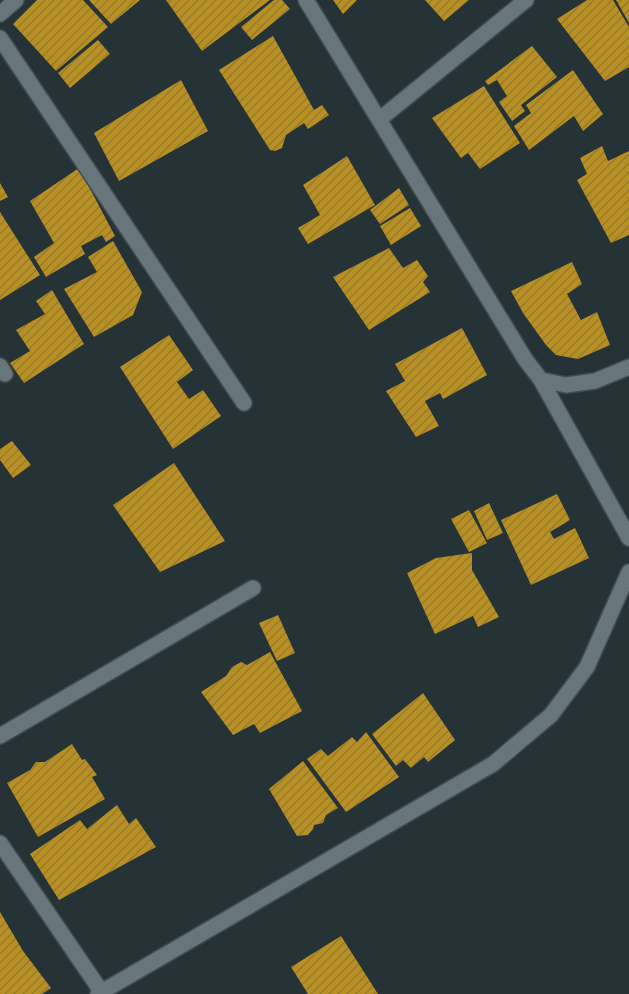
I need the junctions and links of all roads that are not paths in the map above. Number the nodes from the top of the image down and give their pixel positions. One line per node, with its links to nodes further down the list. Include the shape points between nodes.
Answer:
1 (16, 0): 4 (street)
2 (306, 0): 6 (street)
3 (526, 0): 6 (street)
4 (0, 14)
5 (0, 38): 9 (street)
6 (380, 119): 8 (street)
7 (629, 367): 8 (street, via 595,381 566,385)
8 (541, 380): 10 (street)
9 (244, 404)
10 (629, 538)
11 (629, 572): 15 (street, via 587,667 551,715 493,764)
12 (253, 588): 13 (street)
13 (0, 736)
14 (0, 843): 15 (street)
15 (101, 993)

